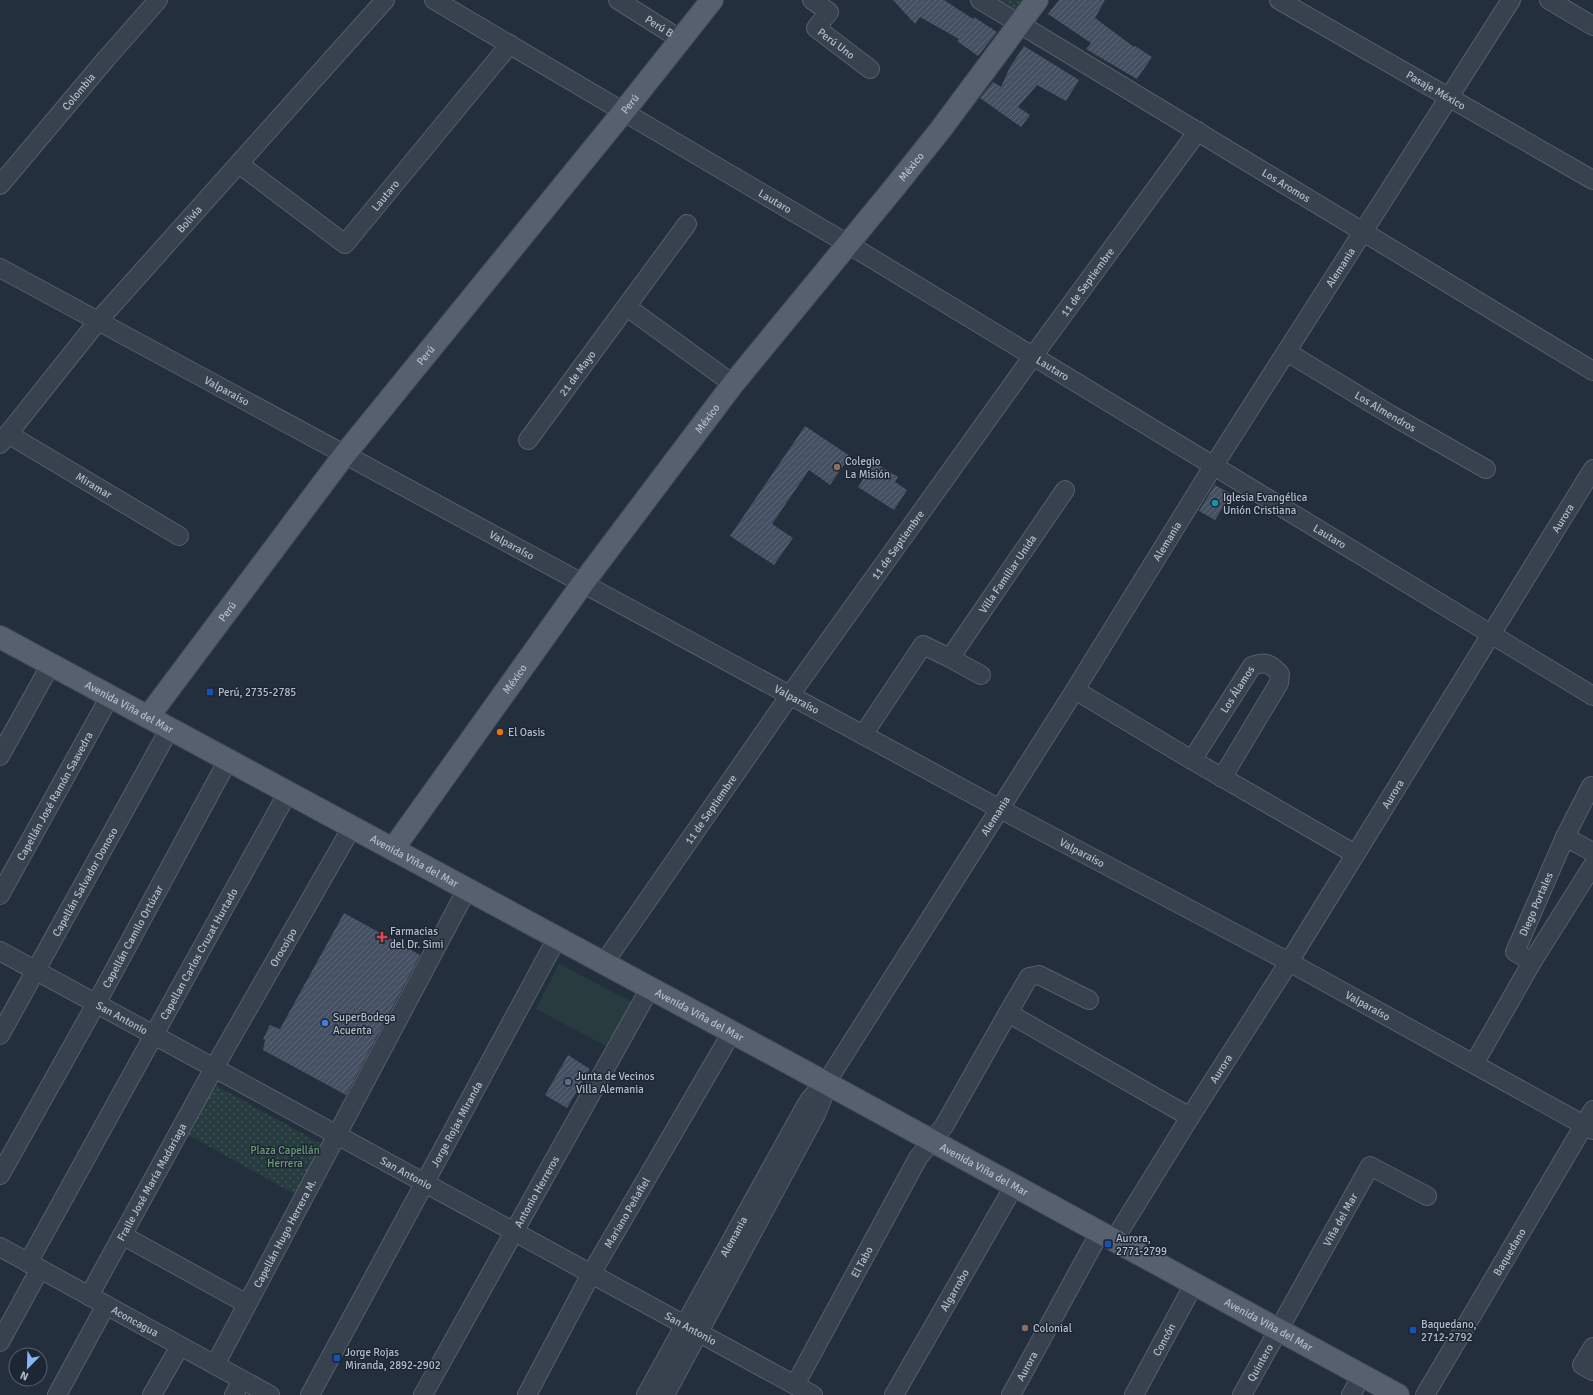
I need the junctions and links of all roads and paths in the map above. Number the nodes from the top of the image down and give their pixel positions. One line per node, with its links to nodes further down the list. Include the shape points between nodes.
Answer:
1 (158, 0): 22 (street, Colombia)
2 (385, 0): 20 (street, Bolivia)
3 (434, 0): 15 (street, Lautaro)
4 (618, 0): 14 (street, Perú B)
5 (712, 0): 14 (main road, Perú)
6 (812, 0): 16 (street, Perú Uno, via 829,12 816,28)
7 (980, 0): 12 (street, Los Aromos)
8 (1037, 0): 12 (main road, México)
9 (1278, 0): 17 (street, Pasaje México)
10 (1511, 0): 17 (street, Alemania)
11 (1549, 0): 13 (street)
12 (1018, 23): 19 (street, Los Aromos); 25 (main road, México, via 941,129)
13 (1593, 26)
14 (680, 39): 18 (main road, Perú)
15 (510, 44): 18 (street, Lautaro); 20 (street, Lautaro, via 345,244)
16 (870, 70)
17 (1448, 97): 21 (street, Pasaje México); 24 (street, Alemania)
18 (624, 111): 25 (street, Lautaro); 35 (main road, Perú)
19 (1198, 131): 24 (street, Los Aromos); 30 (street, 11 de Septiembre)
20 (239, 164): 28 (street, Bolivia)
21 (1593, 180)
22 (0, 185)
23 (686, 224): 27 (street, 21 de Mayo)
24 (1363, 231): 29 (street, Alemania); 31 (street, Los Aromos)
25 (848, 244): 30 (street, Lautaro); 32 (main road, México)
26 (0, 268): 28 (street, Valparaíso)
27 (627, 307): 32 (street); 34 (street, 21 de Mayo)
28 (98, 321): 33 (street, Bolivia); 35 (street, Valparaíso)
29 (1287, 352): 36 (street, Alemania); 38 (street, Los Almendros)
30 (1033, 356): 36 (street, Lautaro); 48 (street, 11 de Septiembre)
31 (1593, 371)
32 (733, 384): 41 (main road, México)
33 (4, 439): 40 (street, Miramar)
34 (528, 440)
35 (345, 454): 41 (street, Valparaíso); 51 (main road, Perú)
36 (1214, 465): 42 (street, Lautaro); 47 (street, Alemania)
37 (1593, 468): 42 (street, Aurora)
38 (1486, 469)
39 (1065, 490): 44 (street, Villa Familiar Unida)
40 (179, 536)
41 (583, 583): 48 (street, Valparaíso); 63 (main road, México)
42 (1491, 633): 50 (street, Lautaro); 65 (street, Aurora)
43 (0, 637): 45 (main road, Avenida Viña del Mar)
44 (950, 658): 46 (street); 53 (street, via 923,645)
45 (51, 664): 49 (main road, Avenida Viña del Mar); 54 (street)
46 (981, 675)
47 (1075, 690): 56 (street); 60 (street, Alemania)
48 (790, 695): 53 (street, Valparaíso); 73 (street, 11 de Septiembre)
49 (110, 696): 51 (main road, Avenida Viña del Mar); 68 (street, Capellán José Ramón Saavedra)
50 (1593, 696)
51 (148, 717): 52 (main road, Avenida Viña del Mar)
52 (170, 728): 55 (main road, Avenida Viña del Mar); 74 (street, Capellán Salvador Donoso)
53 (863, 734): 60 (street, Valparaíso)
54 (0, 756)
55 (228, 760): 59 (main road, Avenida Viña del Mar); 77 (street, Capellán Camilo Ortúzar)
56 (1192, 760): 57 (street); 57 (street, Los Álamos, via 1252,666 1260,663 1272,665 1280,674 1279,683)
57 (1222, 778): 65 (street)
58 (1591, 786): 62 (street, Diego Portales)
59 (288, 792): 61 (main road, Avenida Viña del Mar); 81 (street, Capellan Carlos Cruzat Hurtado)
60 (1000, 809): 71 (street, Valparaíso); 84 (street, Alemania)
61 (352, 827): 63 (main road, Avenida Viña del Mar); 83 (street, Orocoipo)
62 (1565, 837): 64 (street); 72 (street, Diego Portales, via 1515,952)
63 (393, 849): 67 (main road, Avenida Viña del Mar)
64 (1593, 852)
65 (1355, 854): 71 (street, Aurora)
66 (1593, 865): 72 (street, Diego Portales)
67 (467, 889): 69 (main road, Avenida Viña del Mar); 87 (street, Capellán Hugo Herrera M.)
68 (0, 895)
69 (557, 938): 73 (main road, Avenida Viña del Mar); 90 (street, Jorge Rojas Miranda)
70 (0, 951): 74 (street, San Antonio)
71 (1289, 962): 82 (street, Valparaíso); 85 (street, Aurora)
72 (1532, 962): 82 (street, Diego Portales)
73 (604, 963): 75 (main road, Avenida Viña del Mar)
74 (35, 970): 77 (street, San Antonio); 80 (street, Capellán Salvador Donoso)
75 (650, 988): 79 (main road, Avenida Viña del Mar); 93 (street, Antonio Herreros)
76 (1089, 1000): 78 (street, via 1038,975 1033,975 1029,977)
77 (96, 1004): 81 (street, San Antonio); 89 (street, Capellán Camilo Ortúzar)
78 (1008, 1013): 85 (street); 88 (street, via 944,1126)
79 (732, 1032): 84 (main road, Avenida Viña del Mar); 98 (street, Mariano Peñafiel)
80 (0, 1035)
81 (154, 1036): 83 (street, San Antonio); 97 (street, Capellan Carlos Cruzat Hurtado)
82 (1474, 1064): 86 (street, Valparaíso)
83 (214, 1068): 87 (street, San Antonio); 94 (street, Fraile José María Madariaga)
84 (826, 1083): 88 (main road, Avenida Viña del Mar); 103 (street, Alemania, via 807,1103)
85 (1190, 1117): 95 (street, Aurora)
86 (1590, 1122): 128 (street, Baquedano)
87 (337, 1136): 90 (street, San Antonio); 101 (street, Capellán Hugo Herrera M.)
88 (932, 1140): 91 (main road, Avenida Viña del Mar); 111 (street, El Tabo, via 918,1158)
89 (0, 1175)
90 (424, 1183): 93 (street, San Antonio); 116 (street, Jorge Rojas Miranda)
91 (1014, 1186): 95 (main road, Avenida Viña del Mar); 122 (street, Algarrobo)
92 (1427, 1196): 104 (street, Viña del Mar, via 1370,1166)
93 (514, 1232): 98 (street, San Antonio); 117 (street, Antonio Herreros)
94 (122, 1235): 100 (street, Fraile José María Madariaga); 101 (street)
95 (1107, 1236): 99 (main road, Avenida Viña del Mar); 123 (street, Aurora)
96 (0, 1247): 97 (street, Aconcagua)
97 (34, 1266): 100 (street, Aconcagua); 105 (street, Capellan Carlos Cruzat Hurtado)
98 (591, 1274): 103 (street, San Antonio); 118 (street, Mariano Peñafiel)
99 (1194, 1284): 104 (main road, Avenida Viña del Mar); 124 (street, Concón)
100 (89, 1296): 102 (street, Aconcagua)
101 (247, 1304): 108 (street, Capellán Hugo Herrera M.)
102 (106, 1305): 106 (street, Aconcagua); 113 (street)
103 (691, 1329): 111 (street, San Antonio); 119 (street, Alemania); 120 (street, Alemania)
104 (1278, 1329): 110 (main road, Avenida Viña del Mar); 125 (street, Quintero)
105 (0, 1342)
106 (180, 1346): 108 (street, Aconcagua); 114 (street)
107 (1593, 1347): 109 (street)
108 (215, 1365): 112 (street, Aconcagua)
109 (1588, 1368)
110 (1362, 1375): 126 (street); 127 (main road, Avenida Viña del Mar)
111 (795, 1385): 121 (street, San Antonio)
112 (238, 1387): 115 (street, Aconcagua)
113 (58, 1395)
114 (152, 1395)
115 (270, 1395)
116 (310, 1395)
117 (423, 1395)
118 (527, 1395)
119 (646, 1395)
120 (665, 1395)
121 (813, 1395)
122 (894, 1395)
123 (1011, 1395)
124 (1134, 1395)
125 (1242, 1395)
126 (1351, 1395)
127 (1398, 1395)
128 (1426, 1395)

